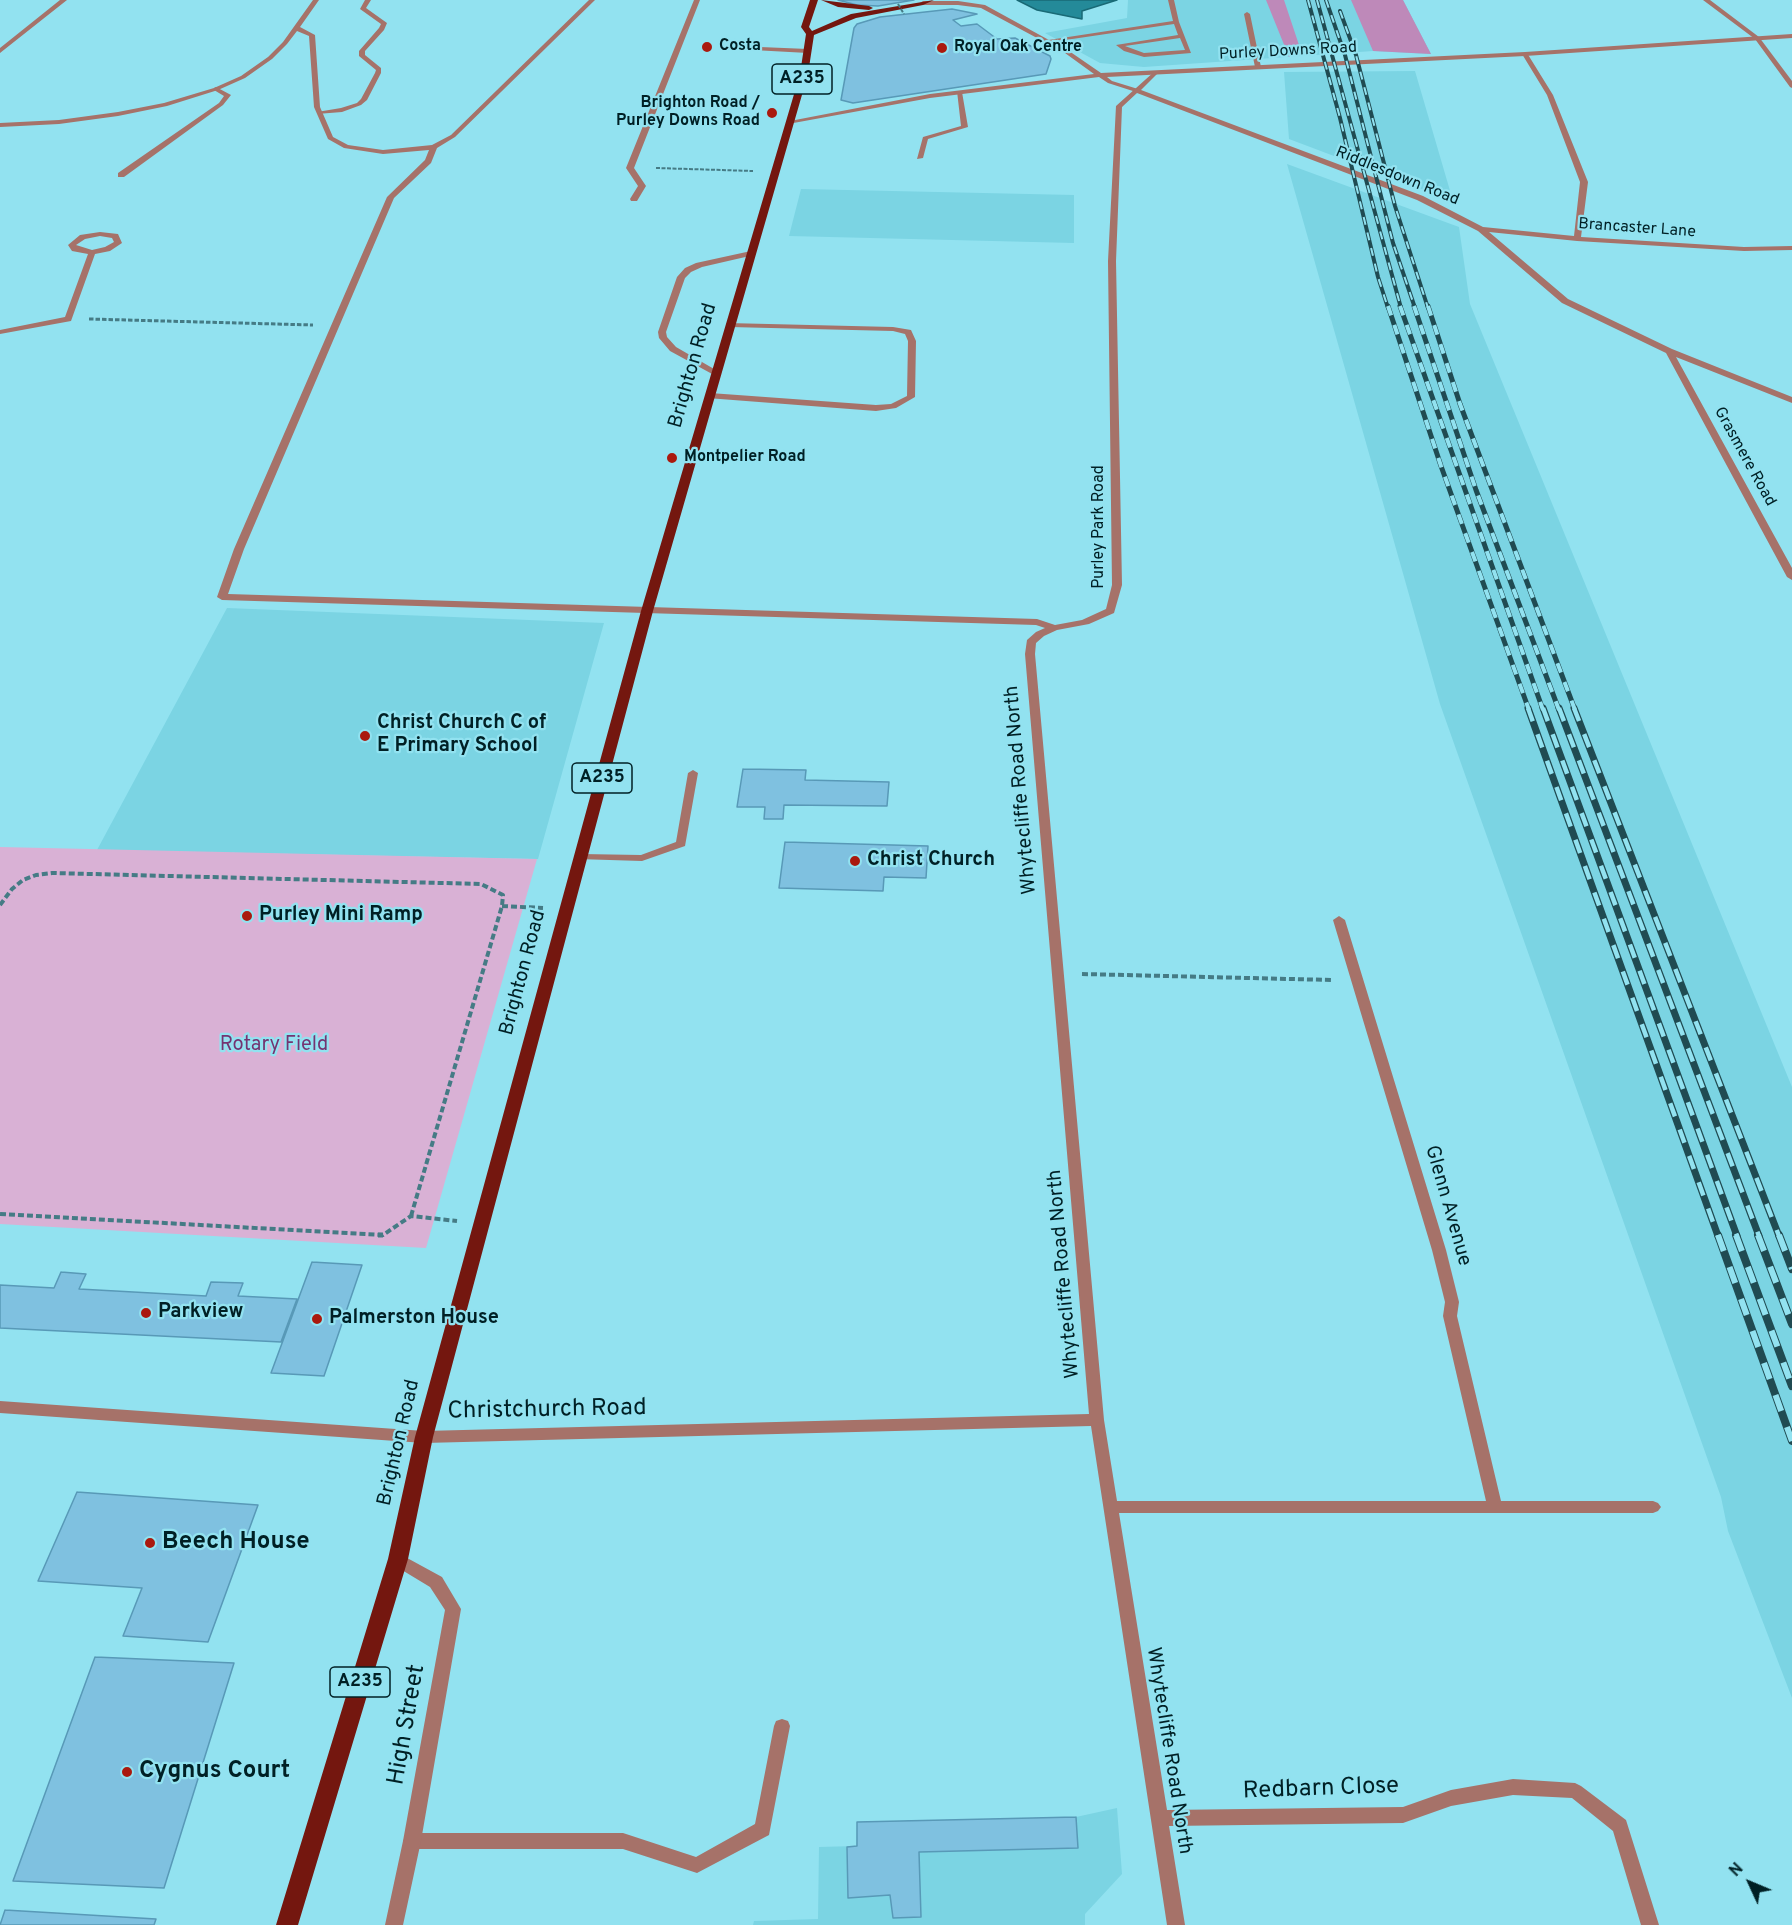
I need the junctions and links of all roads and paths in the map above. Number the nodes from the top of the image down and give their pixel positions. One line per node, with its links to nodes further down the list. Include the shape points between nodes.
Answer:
1 (64, 0): 24 (street)
2 (316, 0): 17 (street)
3 (368, 0): 34 (street, via 363,9 384,23 362,56 378,69 378,74 358,104)
4 (592, 0): 37 (street, via 453,136)
5 (697, 0): 39 (street)
6 (814, 0): 18 (main road, Brighton Road, via 805,27)
7 (825, 0): 13 (main road)
8 (1171, 0): 16 (street)
9 (1706, 0): 21 (street)
10 (927, 2): 11 (street, Riddlesdown Road); 13 (main road)
11 (981, 3): 22 (street, Riddlesdown Road)
12 (898, 4): 14 (path, bridge)
13 (884, 9): 18 (main road, via 842,20)
14 (904, 14)
15 (1247, 14): 27 (street)
16 (1176, 22): 19 (street); 22 (street)
17 (296, 28): 31 (street, via 264,64); 34 (street, via 312,35)
18 (810, 34): 25 (main road, Brighton Road / A235)
19 (1181, 36): 19 (street, via 1189,52 1144,55 1119,45)
20 (1792, 36): 21 (street, Purley Downs Road)
21 (1757, 38): 26 (street, Purley Downs Road); 30 (street)
22 (1045, 41): 29 (street, Riddlesdown Road)
23 (736, 48): 25 (street)
24 (0, 51)
25 (808, 51): 35 (main road, Brighton Road / A235)
26 (1525, 54): 27 (street, Purley Downs Road); 44 (street, via 1550,95 1584,182)
27 (1258, 67): 28 (street, Purley Downs Road)
28 (1155, 72): 29 (street, Purley Downs Road); 32 (street)
29 (1098, 75): 32 (street, Riddlesdown Road); 33 (street, Purley Downs Road)
30 (1792, 86)
31 (216, 89): 36 (street, via 118,114); 41 (street, via 228,95 221,104)
32 (1136, 90): 43 (street, Riddlesdown Road, via 1420,198); 58 (street, Purley Park Road, via 1119,106 1113,249 1117,585 1111,611 1085,622)
33 (959, 92): 35 (street, Purley Downs Road); 38 (street, via 965,127 925,138)
34 (319, 113): 37 (street, via 330,138 346,147 383,152)
35 (790, 123): 40 (main road, Brighton Road / A235)
36 (0, 125)
37 (434, 147): 49 (street, via 428,161 391,197)
38 (919, 158)
39 (630, 167): 40 (path); 42 (street, via 642,186)
40 (775, 172): 47 (main road, Brighton Road / A235)
41 (121, 175)
42 (634, 199)
43 (1481, 228): 44 (street, Brancaster Lane); 52 (street, Riddlesdown Road, via 1565,301)
44 (1577, 238): 45 (street, Brancaster Lane, via 1744,249)
45 (1792, 248)
46 (92, 252): 46 (street, via 75,249 72,243 100,234 115,236 118,243); 48 (street)
47 (752, 253): 50 (main road, Brighton Road / A235); 53 (street, via 688,270 681,277 662,332 673,349)
48 (68, 319): 49 (path); 51 (street)
49 (336, 325): 57 (street, via 238,549 222,597)
50 (730, 325): 53 (main road, Brighton Road / A235); 54 (street, via 908,332 912,341 911,397 893,406 876,408)
51 (0, 332)
52 (1669, 351): 55 (street, Riddlesdown Road); 56 (street, Grasmere Road)
53 (717, 373): 54 (main road, Brighton Road / A235)
54 (710, 396): 57 (main road, Brighton Road / A235)
55 (1792, 400)
56 (1792, 578)
57 (647, 611): 58 (street, Purley Park Road, via 1037,622); 60 (main road, Brighton Road / A235)
58 (1054, 628): 71 (street, Whytecliffe Road North, via 1031,642 1030,654)
59 (693, 773): 60 (street, via 681,844 642,858)
60 (580, 857): 63 (main road, Brighton Road / A235)
61 (0, 905): 62 (path, via 23,880 51,873 481,884 502,895)
62 (502, 906): 63 (path); 68 (path)
63 (566, 910): 69 (main road, Brighton Road / A235)
64 (1339, 920): 66 (street, Glenn Avenue)
65 (1072, 974): 66 (path)
66 (1359, 981): 74 (street, Glenn Avenue, via 1439,1250 1452,1302 1450,1316)
67 (0, 1214): 68 (path, via 383,1235)
68 (411, 1216): 69 (path)
69 (482, 1224): 72 (main road, Brighton Road / A235)
70 (0, 1407): 72 (street, Christchurch Road)
71 (1097, 1420): 72 (street, Christchurch Road); 73 (street, Whytecliffe Road North)
72 (424, 1437): 76 (main road, Brighton Road / A235)
73 (1110, 1507): 74 (street); 78 (street, Whytecliffe Road North)
74 (1495, 1507): 75 (street)
75 (1653, 1507)
76 (398, 1558): 79 (street, High Street, via 436,1582 453,1609); 80 (main road, Brighton Road / A235)
77 (782, 1726): 79 (street, via 763,1829 697,1865 623,1841)
78 (1158, 1818): 82 (street, Whytecliffe Road North); 83 (street, Redbarn Close, via 1403,1815 1451,1798 1513,1786 1575,1791 1620,1826)
79 (412, 1841): 81 (street, High Street)
80 (287, 1925)
81 (394, 1925)
82 (1176, 1925)
83 (1650, 1925)

